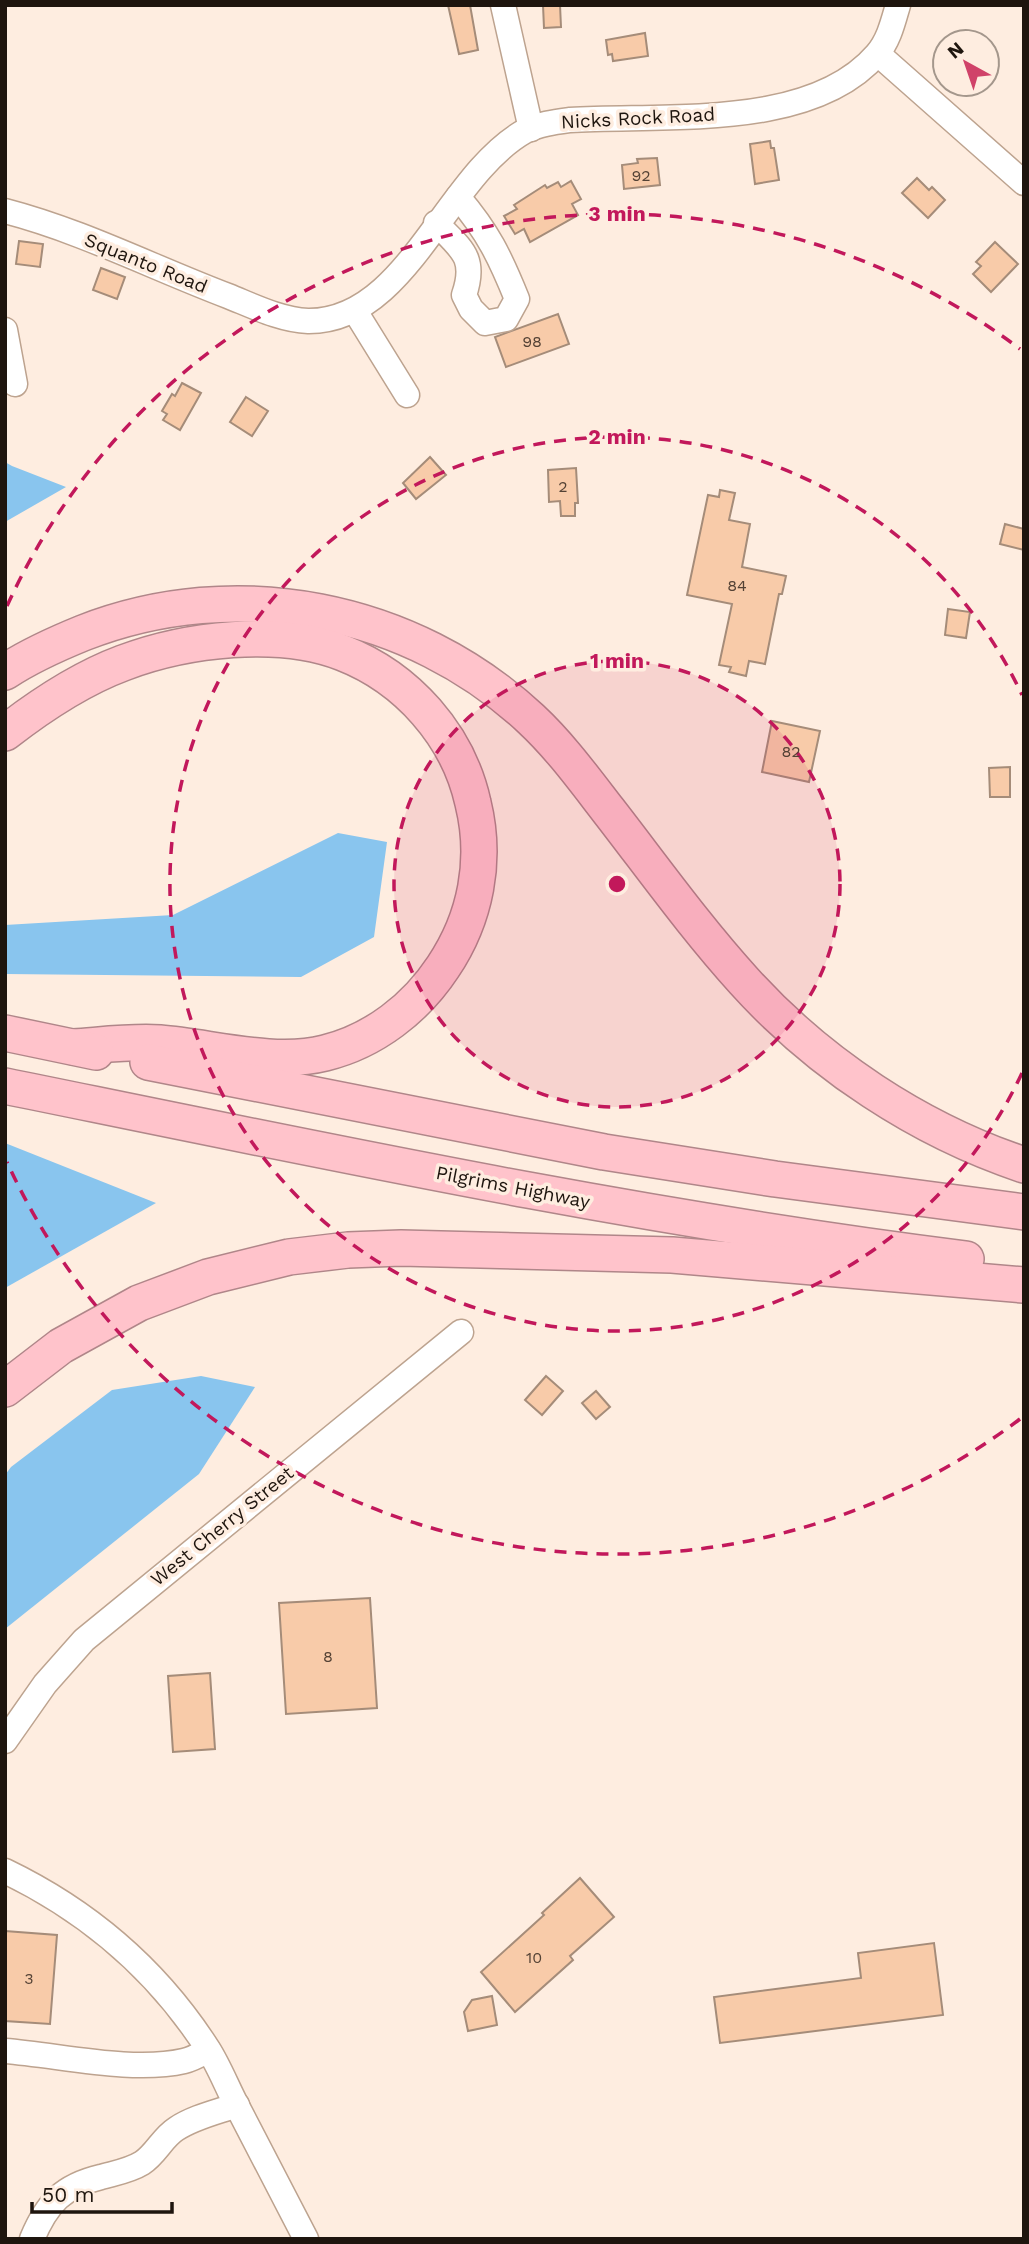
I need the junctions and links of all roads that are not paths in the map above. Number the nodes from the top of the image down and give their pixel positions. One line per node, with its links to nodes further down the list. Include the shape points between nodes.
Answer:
1 (503, 5): 4 (street)
2 (898, 5): 3 (street, Nicks Rock Road)
3 (878, 54): 4 (street, Nicks Rock Road, via 841,85 756,112 570,120); 5 (street)
4 (531, 129): 6 (street, Nicks Rock Road, via 490,159)
5 (1024, 183)
6 (458, 197): 8 (street, Nicks Rock Road); 9 (street)
7 (5, 211): 12 (street, Squanto Road)
8 (436, 223): 10 (street); 11 (street, Nicks Rock Road, via 403,269)
9 (492, 244): 10 (street); 10 (street, via 517,299 506,319 485,323 471,309 464,295 470,276)
10 (467, 256)
11 (355, 311): 12 (street, Nicks Rock Road, via 308,321); 15 (street)
12 (286, 317)
13 (5, 330): 14 (street)
14 (15, 384)
15 (407, 395)
16 (5, 672): 21 (highway, via 107,624 198,605 279,605 326,612 400,634 500,692 542,730 678,902 745,982 788,1024 835,1063 912,1115)
17 (5, 733): 19 (highway, via 55,697 124,662 204,643 271,639 304,643 366,663 414,698 450,743 464,771 477,820 478,882 452,955 426,991 388,1024 324,1053 301,1056 157,1042)
18 (5, 1033): 19 (highway)
19 (74, 1047): 22 (highway, via 604,1152)
20 (5, 1086): 23 (highway, Pilgrims Highway, via 612,1206)
21 (1024, 1166)
22 (1024, 1212)
23 (1024, 1266)
24 (1024, 1285): 26 (highway, via 672,1255 348,1250 289,1257 208,1277 139,1303 61,1346)
25 (461, 1332): 27 (street, West Cherry Street, via 84,1640)
26 (5, 1389)
27 (5, 1741)
28 (5, 1871): 29 (street, via 82,1915 119,1945 175,2003)
29 (208, 2050): 30 (street, via 185,2061 158,2064); 31 (street)
30 (5, 2051)
31 (231, 2094): 32 (street, via 175,2129 145,2161 72,2187 47,2207); 33 (street)
32 (32, 2239)
33 (306, 2239)

